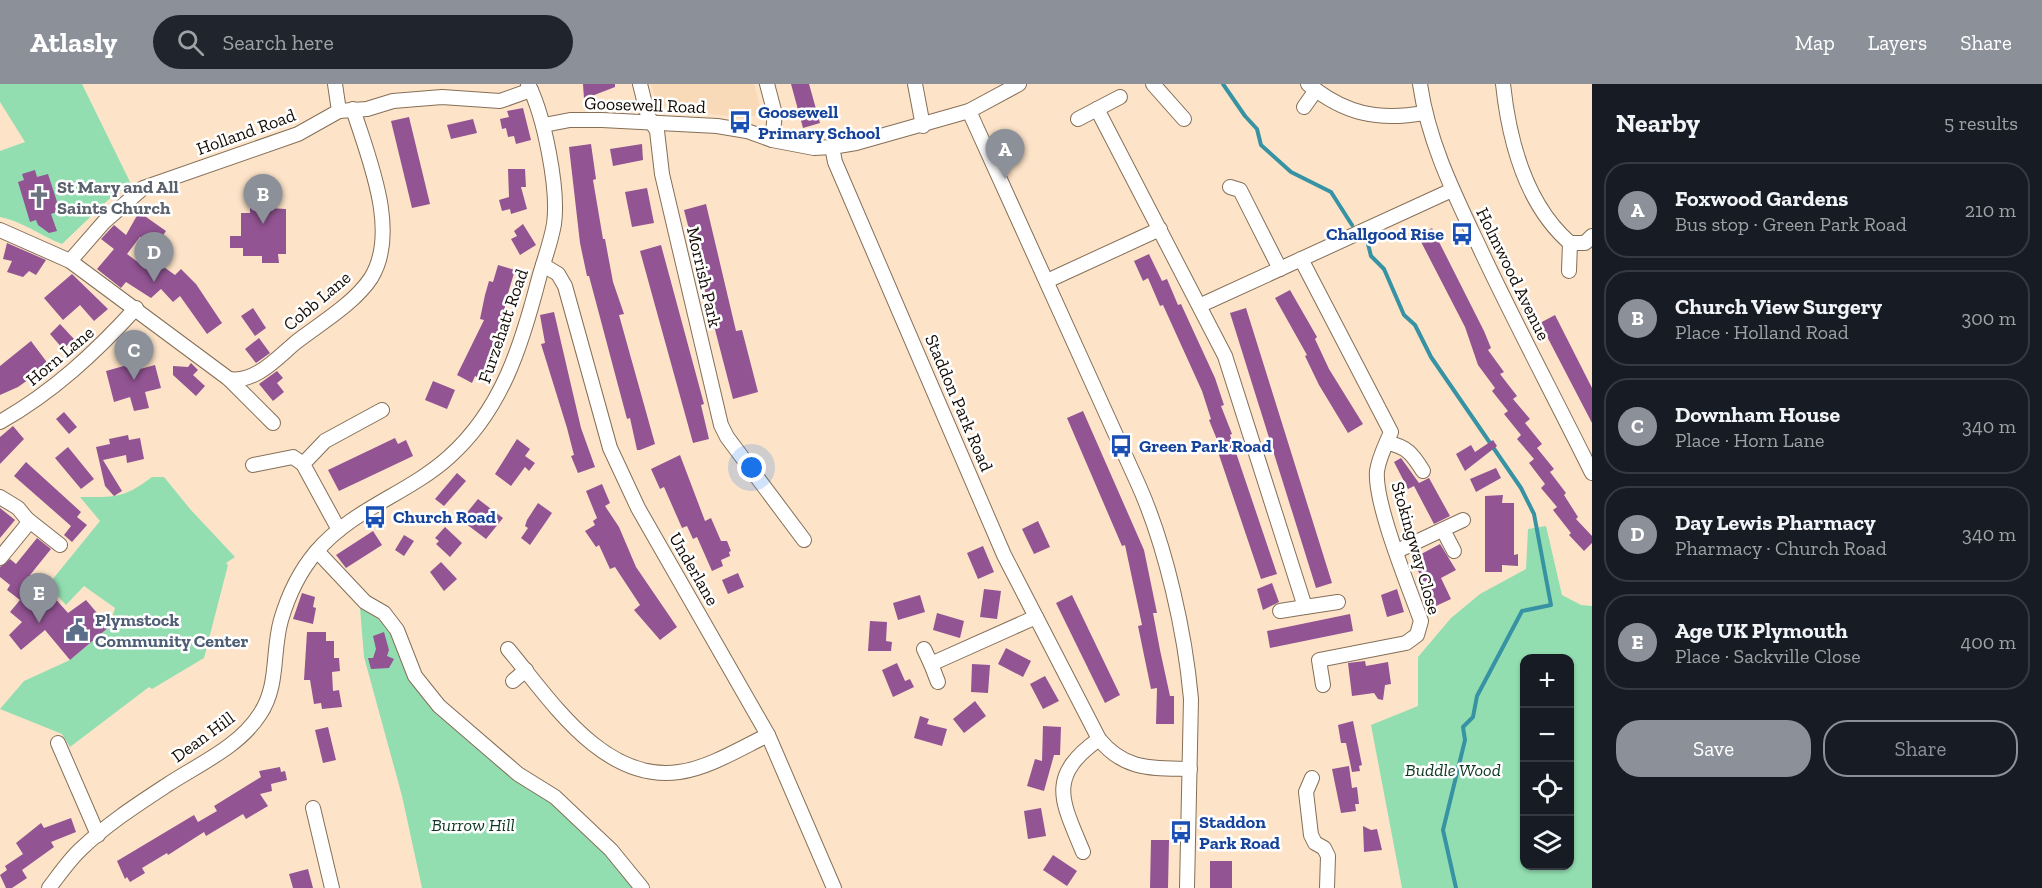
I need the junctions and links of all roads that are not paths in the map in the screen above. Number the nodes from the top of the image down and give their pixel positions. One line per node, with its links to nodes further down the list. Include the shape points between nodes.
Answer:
1 (334, 84): 15 (street)
2 (640, 84): 20 (street, Morrish Park)
3 (767, 84): 23 (street, via 775,114)
4 (915, 84): 22 (street)
5 (1018, 84): 16 (street, Goosewell Road)
6 (1153, 84): 19 (street)
7 (1420, 84): 17 (street, Holmwood Avenue)
8 (1503, 84): 30 (street, via 1506,116 1526,179 1553,228)
9 (530, 87): 13 (street, Holland Road, via 500,101 442,97); 21 (street, Furzehatt Road)
10 (1312, 87): 12 (street); 17 (street, via 1340,107 1361,114)
11 (1120, 97): 14 (street)
12 (1304, 107)
13 (353, 109): 15 (street, Holland Road); 39 (street, Cobb Lane, via 384,224 372,276 349,300 263,369 246,379)
14 (1097, 109): 18 (street); 27 (street)
15 (339, 111): 32 (street, Holland Road, via 298,134 143,188 104,222)
16 (969, 111): 22 (street, Goosewell Road); 36 (street)
17 (1424, 113): 26 (street, Holmwood Avenue)
18 (1078, 119)
19 (1184, 119)
20 (652, 124): 21 (street, Goosewell Road, via 570,120); 23 (street, Goosewell Road, via 717,126); 54 (street, Morrish Park, via 657,131 662,174 721,425)
21 (544, 125): 33 (street, Furzehatt Road, via 554,222)
22 (922, 126): 24 (street, Goosewell Road)
23 (772, 140): 24 (street, Goosewell Road, via 814,148)
24 (832, 147): 63 (street, Staddon Park Road, via 835,162 1005,555)
25 (1230, 187): 34 (street, via 1240,190)
26 (1452, 190): 31 (street); 47 (street, Holmwood Avenue)
27 (1160, 229): 36 (street); 37 (street)
28 (0, 230): 32 (street)
29 (1592, 236): 30 (street, via 1585,243)
30 (1570, 243): 35 (street)
31 (1301, 259): 34 (street); 43 (street, Stokingway Close, via 1385,416 1391,432)
32 (70, 261): 38 (street)
33 (543, 266): 49 (street, Furzehatt Road, via 505,384 481,422 448,458); 71 (street, Underlane, via 558,274 565,286 610,448 638,508)
34 (1280, 268): 37 (street)
35 (1569, 271)
36 (1047, 280): 74 (street, via 1153,516 1189,675)
37 (1201, 305): 61 (street, via 1225,356)
38 (136, 308): 39 (street); 41 (street, Horn Lane, via 61,382)
39 (229, 379): 42 (street)
40 (382, 410): 44 (street, via 325,441)
41 (0, 422)
42 (273, 423)
43 (1387, 443): 46 (street, via 1401,445 1411,452); 57 (street, Stokingway Close, via 1379,460 1378,485)
44 (303, 464): 45 (street, via 293,457); 52 (street)
45 (253, 465)
46 (1423, 471)
47 (1592, 473)
48 (0, 497): 50 (street)
49 (356, 517): 52 (street, Dean Hill)
50 (27, 519): 55 (street); 59 (street, via 27,525)
51 (1463, 520): 53 (street)
52 (339, 530): 56 (street, Dean Hill)
53 (1443, 531): 57 (street); 58 (street)
54 (804, 540)
55 (60, 545)
56 (317, 551): 77 (street, Dean Hill, via 300,574 281,621 272,689 261,714 219,753); 81 (street, via 365,602 384,613 397,630 415,676 440,706 518,774 573,813)
57 (1397, 551): 70 (street, Stokingway Close, via 1421,621 1417,635 1406,643 1319,660)
58 (1454, 551)
59 (0, 558)
60 (1338, 602): 61 (street)
61 (1305, 607): 62 (street)
62 (1280, 611)
63 (1036, 617): 66 (street); 72 (street, Staddon Park Road)
64 (508, 649): 67 (street)
65 (924, 649): 66 (street)
66 (931, 664): 69 (street)
67 (526, 670): 68 (street); 71 (street, via 582,737 608,755 641,770 679,772)
68 (513, 681)
69 (938, 682)
70 (1323, 685)
71 (768, 735): 82 (street, Underlane)
72 (1099, 739): 74 (street, Staddon Park Road, via 1111,754 1126,763); 78 (street, via 1079,753 1063,789 1070,837)
73 (58, 743): 77 (street)
74 (1190, 769): 83 (street)
75 (1312, 778): 84 (street, via 1306,792 1311,835 1328,856)
76 (318, 816): 80 (street)
77 (98, 835): 79 (street, Dean Hill)
78 (1083, 852)
79 (49, 888)
80 (332, 888)
81 (642, 888)
82 (834, 888)
83 (1187, 888)
84 (1327, 888)

